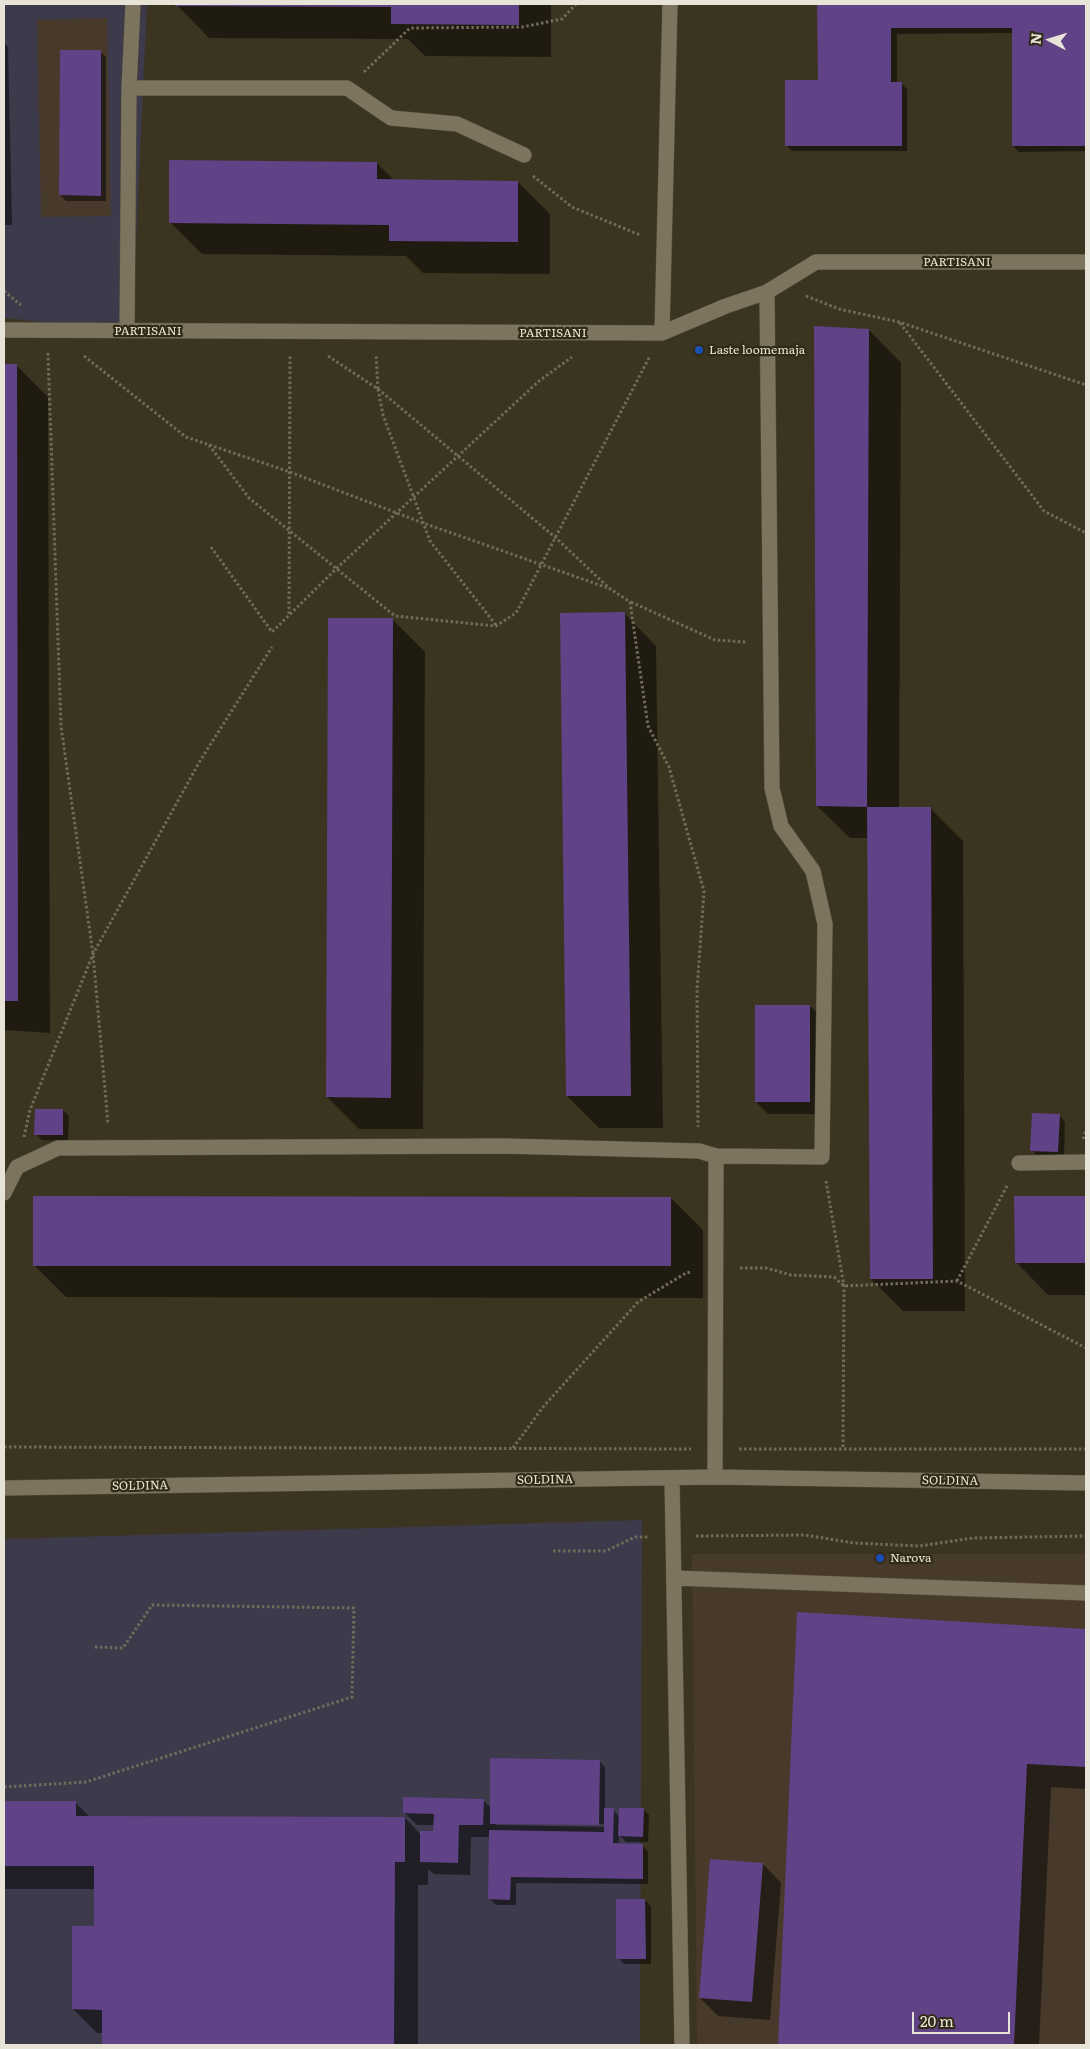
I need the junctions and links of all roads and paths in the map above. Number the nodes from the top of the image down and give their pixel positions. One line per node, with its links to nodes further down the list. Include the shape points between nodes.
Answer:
1 (133, 4): 4 (street)
2 (576, 4): 5 (path, via 562,19 522,28 410,28)
3 (670, 4): 7 (street)
4 (129, 88): 5 (street); 14 (street)
5 (347, 88): 6 (street, via 391,118 457,124)
6 (524, 155): 7 (path, via 533,177 572,207)
7 (664, 245): 18 (street)
8 (1086, 262): 9 (street, PARTISANI, via 816,262)
9 (773, 288): 11 (path, via 839,309); 18 (street, PARTISANI); 37 (street)
10 (4, 291): 13 (path)
11 (899, 322): 19 (path); 28 (path, via 1044,511)
12 (4, 330): 13 (street, PARTISANI)
13 (53, 330): 14 (street, PARTISANI); 21 (path, via 186,437); 39 (path, via 47,356 61,726)
14 (127, 331): 15 (street, PARTISANI)
15 (290, 332): 16 (street, PARTISANI); 20 (path); 23 (path)
16 (374, 332): 17 (street, PARTISANI); 20 (path)
17 (605, 333): 18 (street, PARTISANI); 22 (path, via 540,381)
18 (662, 334): 29 (path)
19 (1086, 384)
20 (378, 388): 22 (path); 24 (path, via 383,415)
21 (209, 445): 23 (path); 27 (path, via 249,498)
22 (458, 456): 24 (path); 29 (path)
23 (290, 472): 25 (path); 27 (path)
24 (414, 496): 25 (path); 26 (path)
25 (396, 512): 26 (path); 32 (path)
26 (423, 523): 31 (path); 36 (path, via 430,541)
27 (289, 530): 32 (path); 35 (path)
28 (1086, 533)
29 (556, 538): 31 (path); 33 (path)
30 (211, 546): 35 (path, via 272,632)
31 (541, 565): 33 (path); 36 (path, via 516,612)
32 (336, 568): 35 (path); 36 (path, via 394,616)
33 (609, 588): 34 (path)
34 (630, 602): 37 (path, via 715,640); 41 (path, via 648,726 669,767 704,891 697,990)
35 (289, 615)
36 (496, 626)
37 (771, 644): 43 (street, via 772,788 781,826 812,871 825,924)
38 (272, 647): 39 (path, via 200,761)
39 (93, 954): 40 (path); 46 (path, via 30,1110)
40 (111, 1147): 41 (street, via 504,1146); 46 (street, via 58,1148)
41 (698, 1151): 42 (street)
42 (716, 1156): 43 (street); 48 (street)
43 (822, 1157): 50 (path)
44 (1086, 1162): 45 (street)
45 (1019, 1163): 49 (path)
46 (17, 1167): 47 (street)
47 (4, 1193)
48 (715, 1268): 50 (path, via 766,1268 791,1275 834,1277); 53 (path, via 686,1272 638,1302 543,1407); 54 (street)
49 (957, 1281): 50 (path); 51 (path)
50 (844, 1286): 55 (path)
51 (1086, 1348)
52 (4, 1447): 53 (path)
53 (513, 1448): 54 (path)
54 (714, 1449): 55 (path); 57 (street)
55 (843, 1449): 56 (path)
56 (1086, 1450)
57 (715, 1477): 58 (street, SOLDINA); 59 (street, SOLDINA)
58 (672, 1478): 60 (street, SOLDINA); 61 (street)
59 (1086, 1483)
60 (4, 1488)
61 (672, 1536): 62 (path, via 805,1535 854,1543 920,1546 973,1538); 63 (path, via 635,1537 606,1551); 64 (street)
62 (1086, 1536)
63 (553, 1551)
64 (674, 1578): 65 (street); 68 (street)
65 (1086, 1592)
66 (94, 1647): 67 (path, via 123,1648 152,1605 354,1608 352,1697 86,1782)
67 (4, 1787)
68 (682, 2045)

